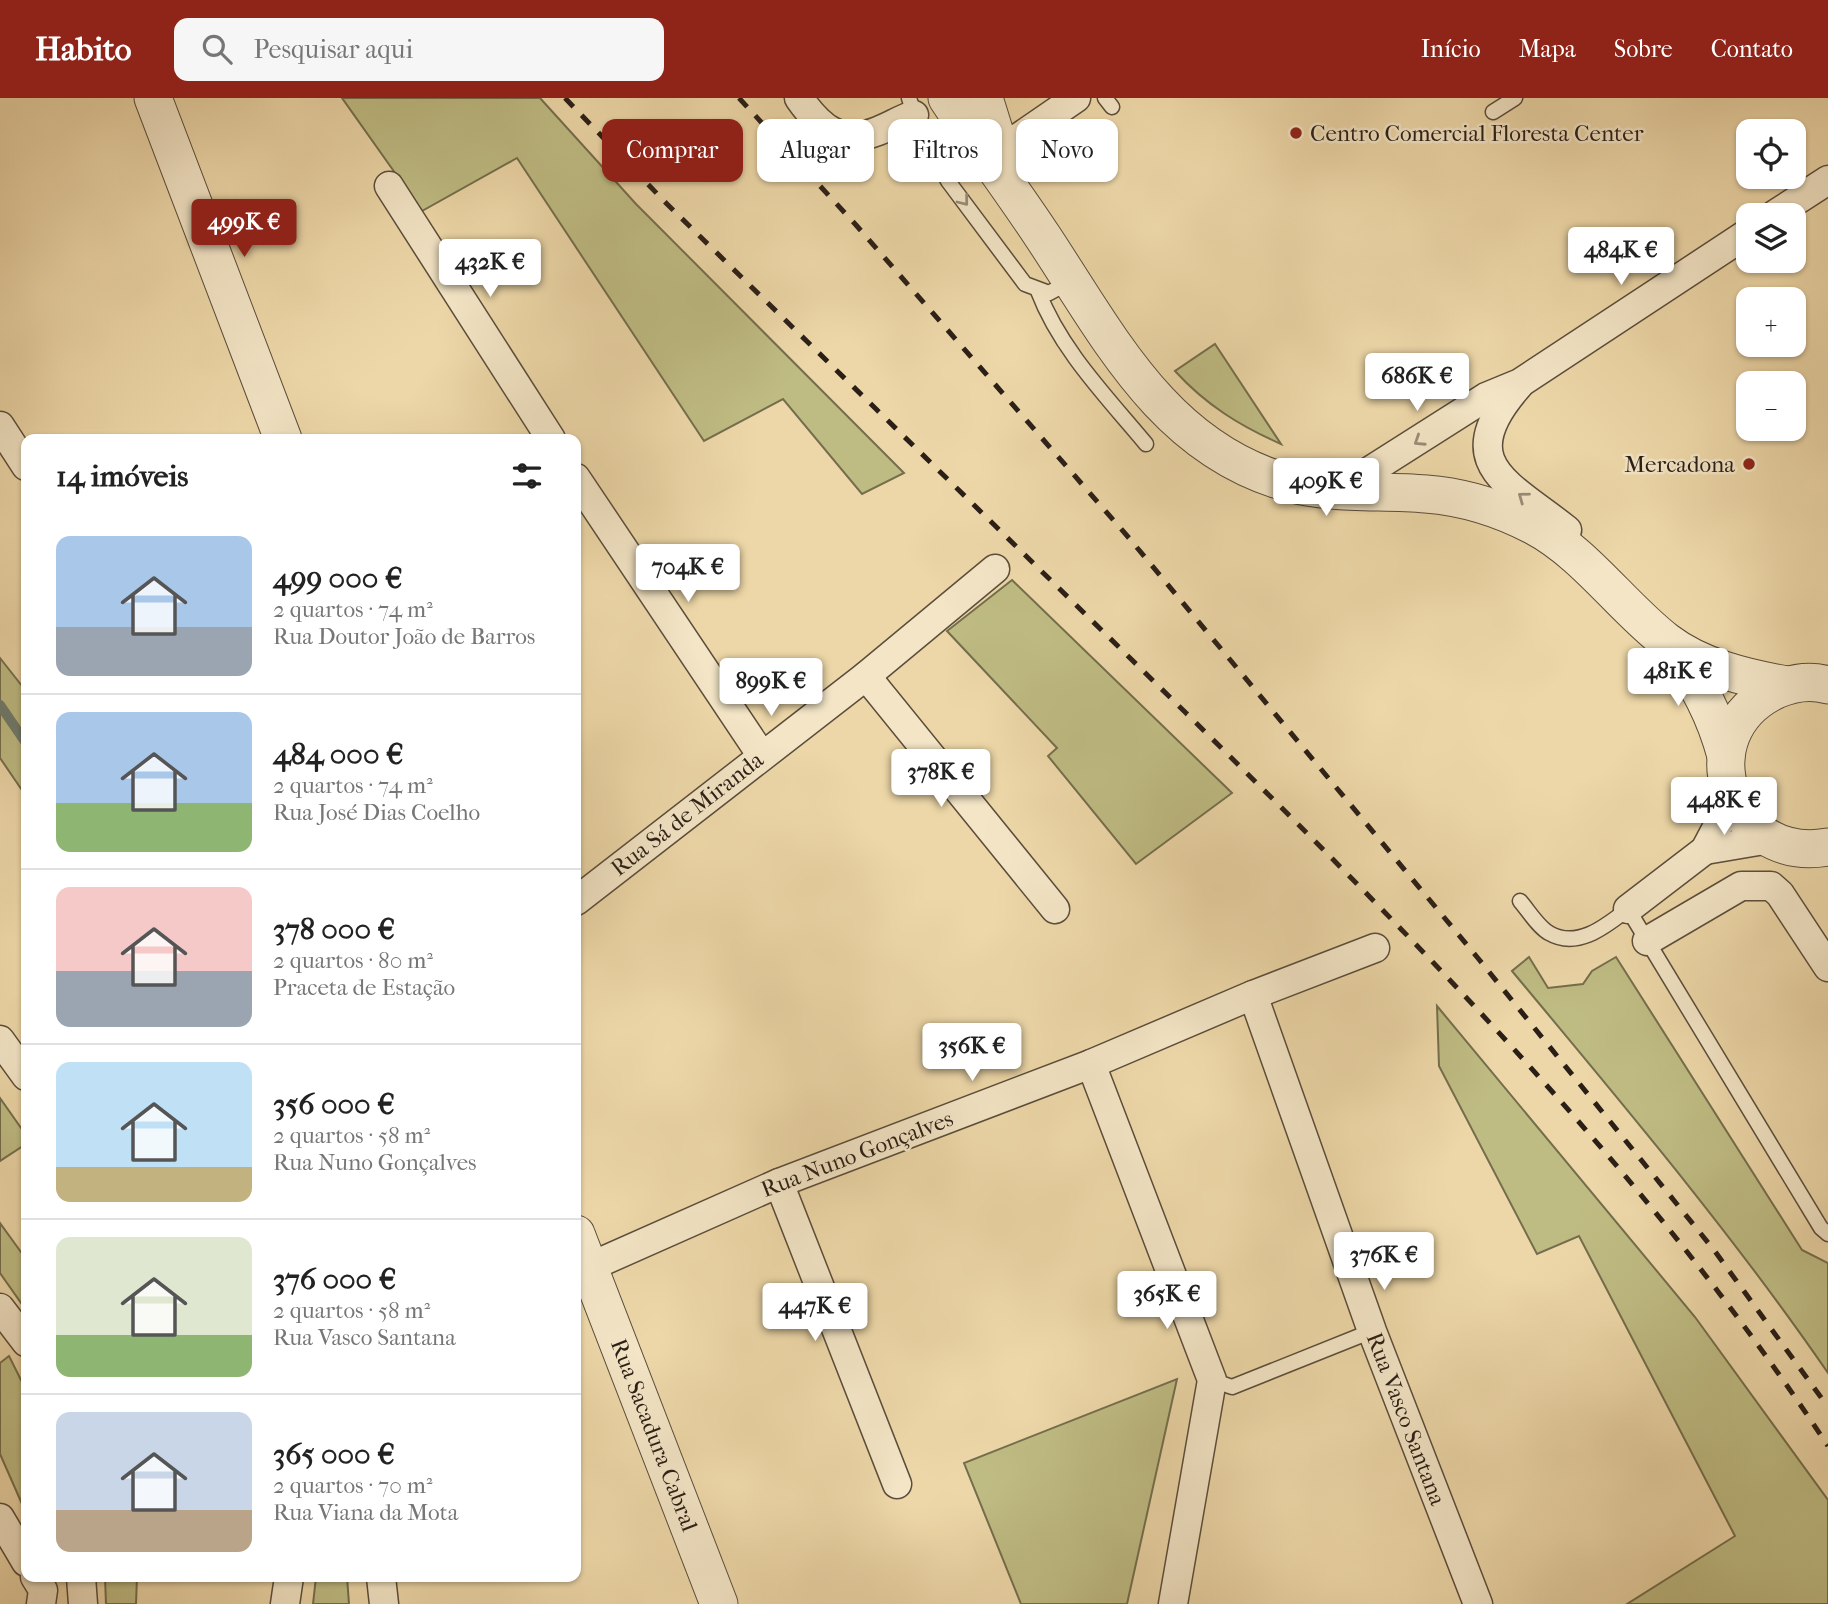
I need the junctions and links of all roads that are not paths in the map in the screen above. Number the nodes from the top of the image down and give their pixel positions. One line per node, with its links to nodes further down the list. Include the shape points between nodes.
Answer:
1 (153, 98): 21 (street)
2 (799, 98): 7 (street, via 818,123 838,134 869,134)
3 (947, 98): 15 (street)
4 (984, 98): 9 (street)
5 (1076, 98): 10 (street)
6 (1515, 98): 8 (lane)
7 (912, 106): 18 (lane, one-way to 18, via 948,181 1025,284)
8 (1493, 112)
9 (990, 119)
10 (1002, 149)
11 (1002, 158): 15 (street)
12 (1828, 180): 14 (street)
13 (389, 186): 22 (street)
14 (1793, 203)
15 (1024, 208): 17 (street)
16 (1736, 241): 19 (street)
17 (1072, 281): 18 (lane, via 1056,291); 26 (street, via 1144,386 1205,445 1287,483)
18 (1038, 291): 23 (lane, via 1048,318 1079,362)
19 (1520, 383): 26 (street, one-way to 26, via 1486,397); 28 (street, one-way to 19, via 1581,544 1494,470 1487,436 1492,419)
20 (0, 426): 24 (street)
21 (281, 434)
22 (548, 434)
23 (1146, 444)
24 (21, 458)
25 (581, 485): 33 (street)
26 (1338, 491): 28 (street, via 1426,494 1501,510 1537,528)
27 (995, 569): 30 (street, Rua Sá de Miranda)
28 (1601, 581): 29 (street)
29 (1668, 643): 31 (street, via 1712,666); 34 (street, via 1698,684 1717,722)
30 (866, 676): 33 (street, Rua Sá de Miranda); 41 (street)
31 (1787, 685): 32 (street); 34 (street, via 1744,712)
32 (1828, 685)
33 (762, 756): 39 (street, Rua Sá de Miranda)
34 (1726, 756): 35 (street)
35 (1730, 792): 36 (street, via 1756,832); 37 (street)
36 (1770, 839): 37 (street); 38 (street)
37 (1705, 850): 42 (street)
38 (1820, 854)
39 (581, 897)
40 (1520, 901): 42 (lane, via 1548,933 1561,937 1598,931)
41 (1055, 909)
42 (1628, 909): 43 (lane)
43 (1647, 941): 45 (street, via 1741,886 1771,886); 51 (lane)
44 (1374, 948): 46 (street, Rua Nuno Gonçalves)
45 (1828, 967)
46 (1253, 995): 48 (street, Rua Nuno Gonçalves); 55 (street, Rua Vasco Santana)
47 (0, 1040): 49 (street)
48 (1091, 1064): 50 (street, Rua Nuno Gonçalves); 57 (street)
49 (21, 1069)
50 (779, 1183): 52 (street, Rua Nuno Gonçalves); 58 (street)
51 (1828, 1234)
52 (581, 1258)
53 (581, 1260): 69 (street, Rua Sacadura Cabral)
54 (0, 1308): 56 (street)
55 (1372, 1331): 57 (lane, via 1232,1387); 71 (street, Rua Vasco Santana)
56 (21, 1335)
57 (1212, 1380): 70 (street)
58 (897, 1484)
59 (0, 1518): 60 (street)
60 (21, 1554)
61 (38, 1582): 65 (street, via 43,1590)
62 (81, 1582): 66 (street)
63 (288, 1582): 67 (street)
64 (382, 1582): 68 (street)
65 (41, 1604)
66 (82, 1604)
67 (285, 1604)
68 (384, 1604)
69 (719, 1604)
70 (1173, 1604)
71 (1478, 1604)

